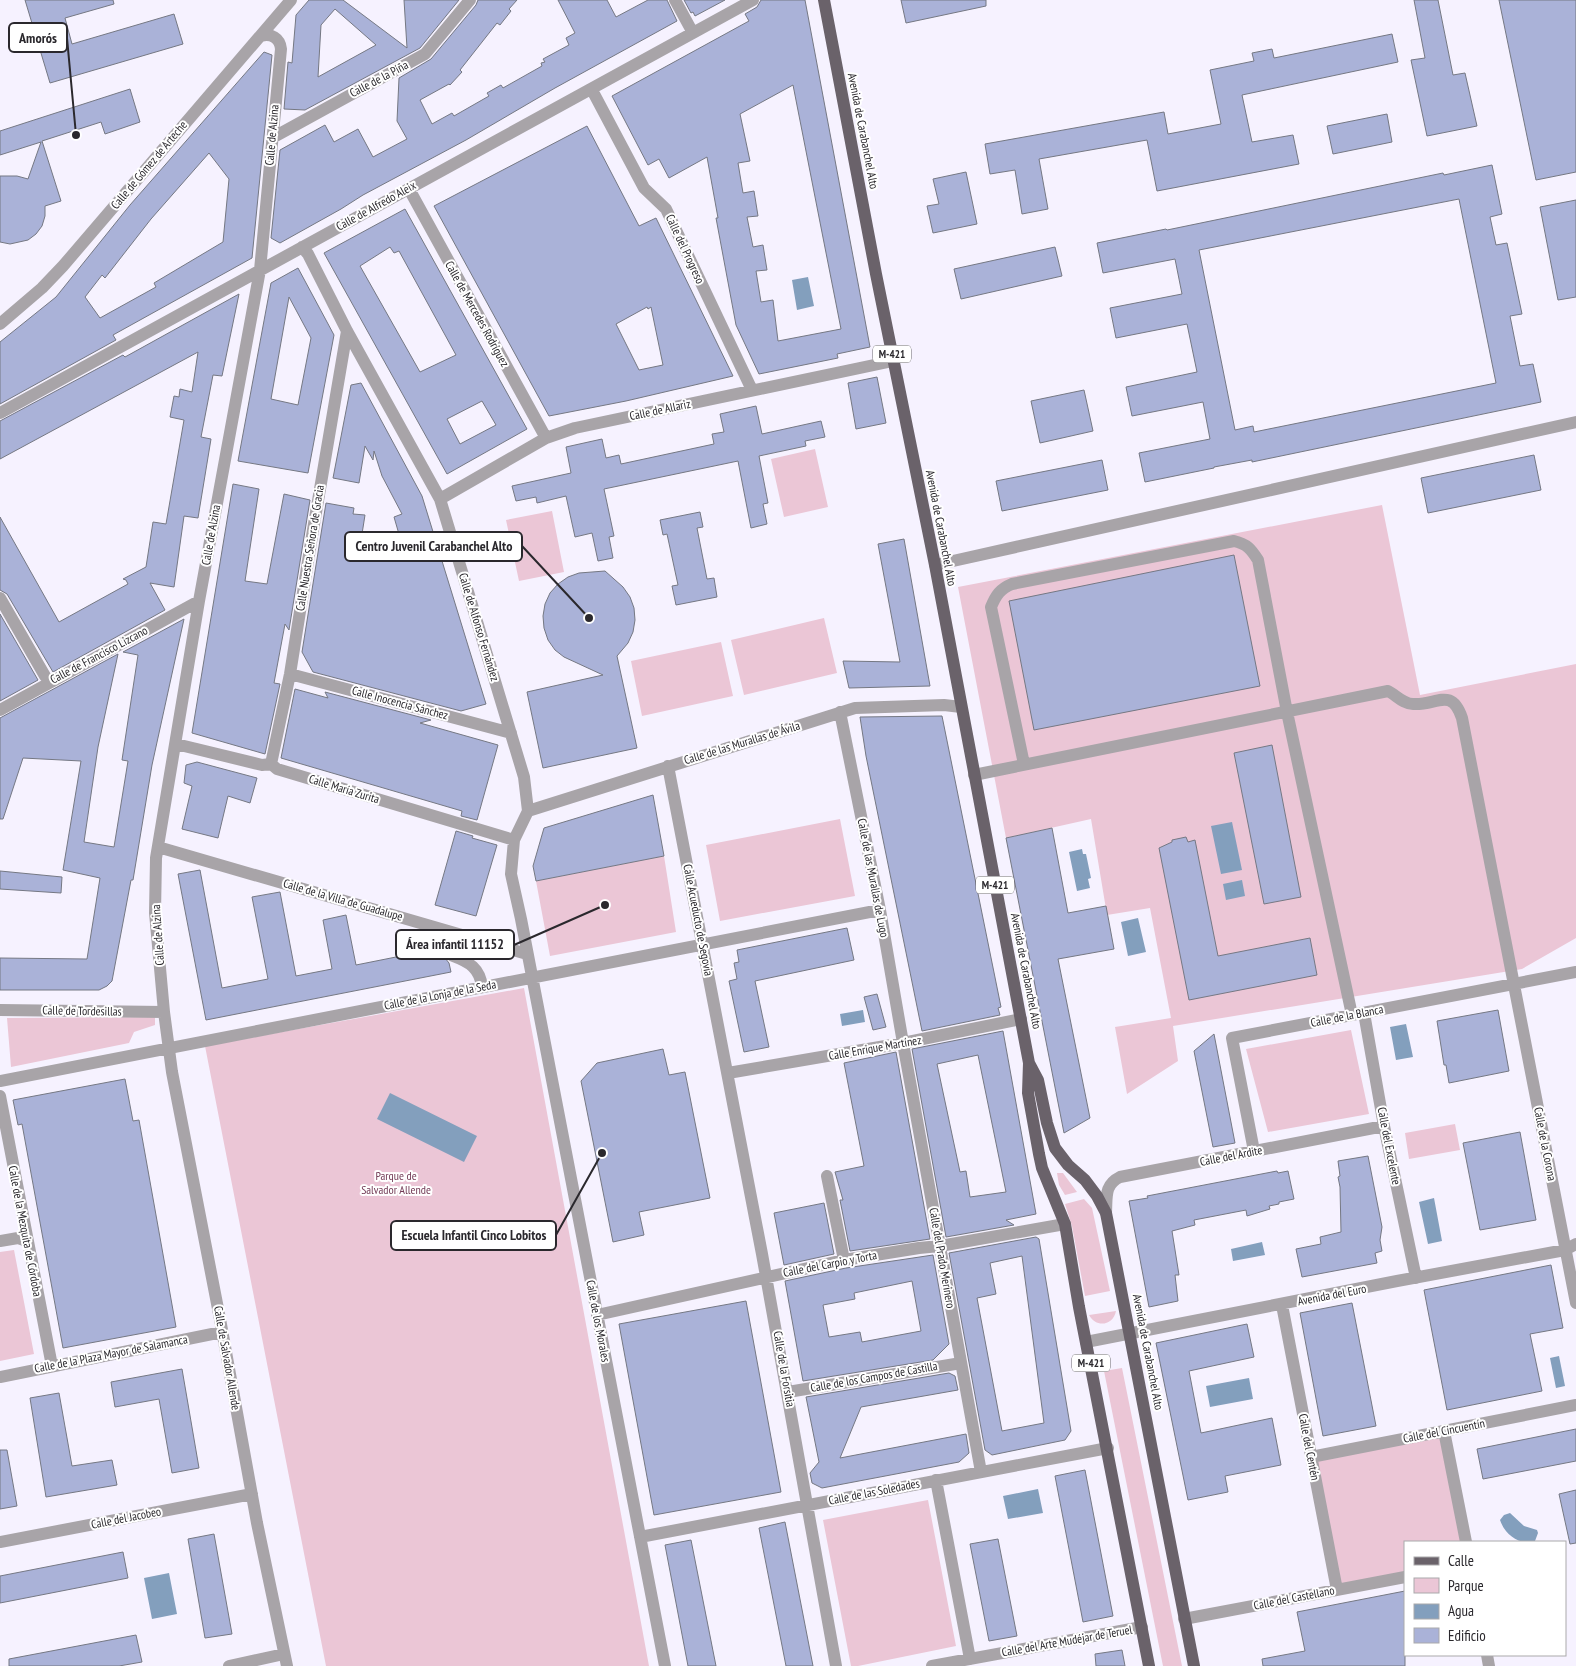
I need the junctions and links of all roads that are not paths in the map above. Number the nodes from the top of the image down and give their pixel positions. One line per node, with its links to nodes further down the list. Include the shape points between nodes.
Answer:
1 (291, 0): 7 (street, Calle de Gómez de Arteche)
2 (470, 0): 9 (street, Calle de la Piña, via 425,54)
3 (676, 0): 6 (street)
4 (753, 0): 6 (street, Calle de Alfredo Aleix)
5 (824, 0): 15 (main road, Avenida de Carabanchel Alto / M-421)
6 (693, 33): 8 (street, Calle de Alfredo Aleix)
7 (261, 36): 9 (street, Calle de Alzina, via 271,35 280,44); 13 (street, Calle de Gómez de Arteche, via 63,266)
8 (592, 90): 10 (street, Calle de Alfredo Aleix); 16 (street, Calle del Progreso, via 644,188 666,209)
9 (272, 138): 12 (street, Calle de Alzina)
10 (409, 189): 11 (street, Calle de Alfredo Aleix); 19 (street, Calle de Mercedes Rodríguez)
11 (302, 247): 12 (street, Calle de Alfredo Aleix); 14 (street, Calle de Alfonso Fernández)
12 (260, 270): 17 (street, Calle de Alfredo Aleix); 23 (street, Calle de Alzina)
13 (0, 324)
14 (347, 331): 20 (street, Calle de Alfonso Fernández); 24 (street, Calle Nuestra Señora de Gracia)
15 (894, 361): 16 (street, Calle de Allariz); 21 (main road, Avenida de Carabanchel Alto / M-421)
16 (752, 390): 19 (street, Calle de Allariz, via 575,428)
17 (0, 413)
18 (1576, 422): 21 (street)
19 (546, 438): 20 (street, Calle de Allariz)
20 (440, 498): 30 (street, Calle de Alfonso Fernández)
21 (935, 566): 26 (main road, Avenida de Carabanchel Alto / M-421)
22 (0, 598): 25 (street)
23 (199, 601): 25 (street, Calle de Francisco Lizcano); 31 (street, Calle de Alzina)
24 (290, 674): 30 (street, Calle Inocencia Sánchez); 32 (street, Calle Nuestra Señora de Gracia)
25 (51, 681): 27 (street, Calle de Francisco Lizcano)
26 (961, 707): 28 (street, Calle de las Murallas de Ávila, via 865,706); 35 (main road, Avenida de Carabanchel Alto / M-421)
27 (0, 710)
28 (840, 712): 34 (street, Calle de las Murallas de Ávila); 39 (street, Calle de las Murallas de Lugo)
29 (1287, 712): 33 (street); 33 (street, Calle del Excelente, via 1258,560 1244,543 1234,541 1012,584 995,596 991,607); 45 (street, Calle de la Corona, via 1388,691 1403,702 1412,704 1445,699 1453,701 1462,718); 49 (street, Calle del Excelente)
30 (511, 732): 36 (street, Calle de Alfonso Fernández, via 524,777)
31 (176, 744): 32 (street, Calle María Zurita, via 262,766); 38 (street, Calle de Alzina)
32 (271, 764): 37 (street, Calle María Zurita, via 276,769)
33 (1024, 764): 35 (street)
34 (668, 766): 36 (street, Calle de las Murallas de Ávila); 40 (street, Calle Acueducto de Segovia)
35 (974, 775): 50 (main road, Avenida de Carabanchel Alto / M-421)
36 (528, 811): 37 (street)
37 (514, 840): 41 (street, via 512,874)
38 (158, 847): 41 (street, Calle de la Villa de Guadalupe); 48 (street, Calle de Alzina, via 155,913)
39 (880, 910): 40 (street, Calle de la Lonja de la Seda); 51 (street, Calle de las Murallas de Lugo)
40 (702, 946): 44 (street, Calle de la Lonja de la Seda); 54 (street, Calle Acueducto de Segovia)
41 (527, 954): 44 (street)
42 (453, 956): 46 (street, via 476,969 481,976)
43 (1576, 972): 45 (street, Calle de la Blanca)
44 (532, 977): 46 (street, Calle de la Lonja de la Seda); 71 (street, Calle de los Morales)
45 (1514, 984): 49 (street, Calle de la Blanca); 65 (street, Calle de la Corona)
46 (482, 987): 52 (street, Calle de la Lonja de la Seda)
47 (0, 1010): 48 (street, Calle de Tordesillas)
48 (164, 1012): 52 (street, Calle de Alzina)
49 (1358, 1014): 57 (street, Calle del Excelente); 58 (street, Calle de la Blanca, via 1232,1038)
50 (1021, 1019): 51 (street, Calle Enrique Martínez); 53 (main road, Avenida de Carabanchel Alto / M-421)
51 (903, 1043): 54 (street, Calle Enrique Martínez); 64 (street, Calle del Prado Merinero)
52 (169, 1049): 55 (street, Calle de la Lonja de la Seda); 72 (street, Calle de Salvador Allende)
53 (1029, 1063): 60 (main road, Avenida de Carabanchel Alto, via 1038,1080 1055,1148 1085,1180); 61 (main road, Avenida de Carabanchel Alto / M-421, via 1028,1093 1042,1168)
54 (728, 1073): 67 (street, Calle de la Forsitia)
55 (0, 1081)
56 (0, 1096): 63 (street, Calle de la Mezquita de Córdoba)
57 (1384, 1126): 58 (street, Calle del Ardite); 68 (street, Calle del Excelente)
58 (1254, 1151): 60 (street, Calle del Ardite, via 1120,1177 1108,1187)
59 (827, 1176): 66 (street)
60 (1106, 1213): 73 (main road, Avenida de Carabanchel Alto)
61 (1065, 1224): 64 (street, Calle del Carpio y Torta); 74 (main road, Avenida de Carabanchel Alto / M-421)
62 (0, 1241): 63 (street, via 18,1238)
63 (27, 1242): 76 (street, Calle de la Mezquita de Córdoba)
64 (940, 1246): 66 (street, Calle del Carpio y Torta); 75 (street, Calle del Prado Merinero)
65 (1571, 1247): 68 (street, Avenida del Euro); 69 (street, Calle de la Corona)
66 (844, 1260): 67 (street, Calle del Carpio y Torta)
67 (767, 1278): 71 (street, Calle del Carpio y Torta); 78 (street, Calle de la Forsitia)
68 (1416, 1278): 70 (street, Avenida del Euro)
69 (1576, 1303)
70 (1282, 1305): 73 (street, Avenida del Euro); 82 (street, Calle del Centén)
71 (597, 1315): 87 (street, Calle de los Morales)
72 (222, 1332): 76 (street, Calle de la Plaza Mayor de Salamanca); 85 (street, Calle de Salvador Allende)
73 (1131, 1334): 74 (street, Avenida del Euro); 92 (main road, Avenida de Carabanchel Alto)
74 (1086, 1342): 81 (main road, Avenida de Carabanchel Alto / M-421)
75 (961, 1362): 78 (street, Calle de los Campos de Castilla); 83 (street, Calle del Prado Merinero)
76 (52, 1366): 77 (street, Calle de la Plaza Mayor de Salamanca)
77 (0, 1376)
78 (788, 1392): 86 (street, Calle de la Forsitia)
79 (1576, 1405): 80 (street, Calle del Cincuentín)
80 (1444, 1431): 82 (street, Calle del Cincuentín); 88 (street)
81 (1108, 1448): 83 (street, Calle de las Soledades); 93 (main road, Avenida de Carabanchel Alto / M-421)
82 (1311, 1457): 91 (street, Calle del Centén)
83 (981, 1472): 84 (street, Calle de las Soledades)
84 (936, 1480): 86 (street, Calle de las Soledades); 94 (street)
85 (252, 1494): 89 (street, Calle del Jacobeo); 95 (street, Calle de Salvador Allende)
86 (806, 1505): 87 (street, Calle de las Soledades); 98 (street, Calle de la Forsitia)
87 (640, 1537): 97 (street, Calle de los Morales)
88 (1466, 1541)
89 (0, 1542)
90 (1404, 1576): 91 (street, Calle del Castellano)
91 (1337, 1590): 92 (street, Calle del Castellano)
92 (1184, 1619): 101 (main road, Avenida de Carabanchel Alto)
93 (1142, 1627): 94 (street, Calle del Arte Mudéjar de Teruel); 100 (main road, Avenida de Carabanchel Alto / M-421)
94 (970, 1659): 99 (street, Calle del Arte Mudéjar de Teruel)
95 (286, 1660): 96 (street)
96 (229, 1666)
97 (665, 1666)
98 (836, 1666)
99 (932, 1666)
100 (1150, 1666)
101 (1194, 1666)

